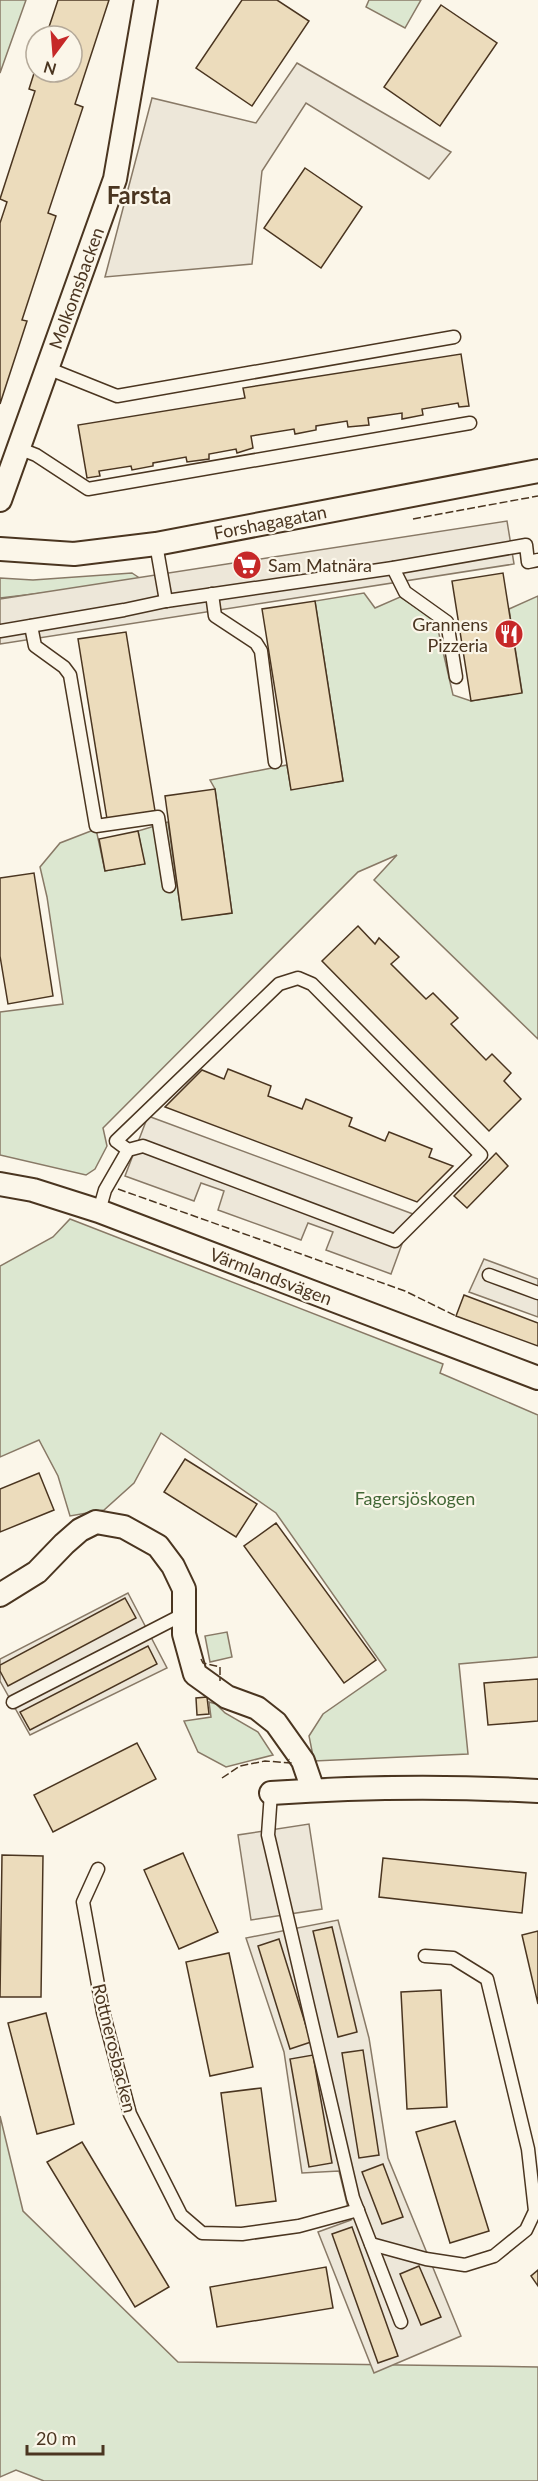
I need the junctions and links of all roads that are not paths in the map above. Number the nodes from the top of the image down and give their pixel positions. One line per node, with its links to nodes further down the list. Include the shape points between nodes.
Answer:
1 (146, 0): 3 (street, Molkomsbacken, via 114,179)
2 (454, 337): 3 (lane, via 117,396)
3 (47, 368): 5 (street, Molkomsbacken)
4 (470, 423): 5 (lane, via 88,489 36,454)
5 (18, 448): 7 (street, Molkomsbacken)
6 (538, 471): 8 (street, Forshagagatan)
7 (0, 500)
8 (156, 544): 9 (street, Forshagagatan, via 74,554); 13 (lane)
9 (0, 549)
10 (538, 560): 11 (lane, via 528,562 525,545)
11 (393, 568): 12 (lane); 16 (lane, via 405,592 447,622)
12 (212, 594): 13 (lane); 17 (lane, via 215,616 256,643 261,651)
13 (166, 601): 14 (lane)
14 (31, 626): 15 (lane); 18 (lane, via 35,646 64,666 70,675 96,826 158,817)
15 (0, 631)
16 (456, 676)
17 (275, 762)
18 (169, 886)
19 (128, 1150): 19 (lane, via 142,1146 395,1241 481,1155 312,984 298,978 279,984 116,1141); 21 (lane, via 105,1190)
20 (0, 1184): 21 (street, Värmlandsvägen)
21 (99, 1211): 24 (street, Värmlandsvägen)
22 (489, 1275): 23 (lane)
23 (538, 1293)
24 (538, 1378)
25 (0, 1595): 26 (street, via 37,1572 80,1530 96,1522 124,1527 158,1546 174,1566 184,1588)
26 (184, 1614): 27 (lane); 28 (street, via 184,1634 195,1674 227,1697 257,1708 276,1723 303,1761)
27 (13, 1702)
28 (313, 1790): 29 (street); 30 (street)
29 (538, 1791)
30 (271, 1793): 33 (lane, via 268,1835)
31 (98, 1869): 33 (lane, Rottnerosbacken, via 82,1902 103,2012 130,2114 181,2215 202,2233 242,2234 299,2226)
32 (425, 1956): 34 (lane, via 453,1958 487,1978 528,2149 535,2211 526,2230 494,2256 465,2265)
33 (358, 2210): 34 (lane)
34 (371, 2244): 35 (lane)
35 (401, 2322)

